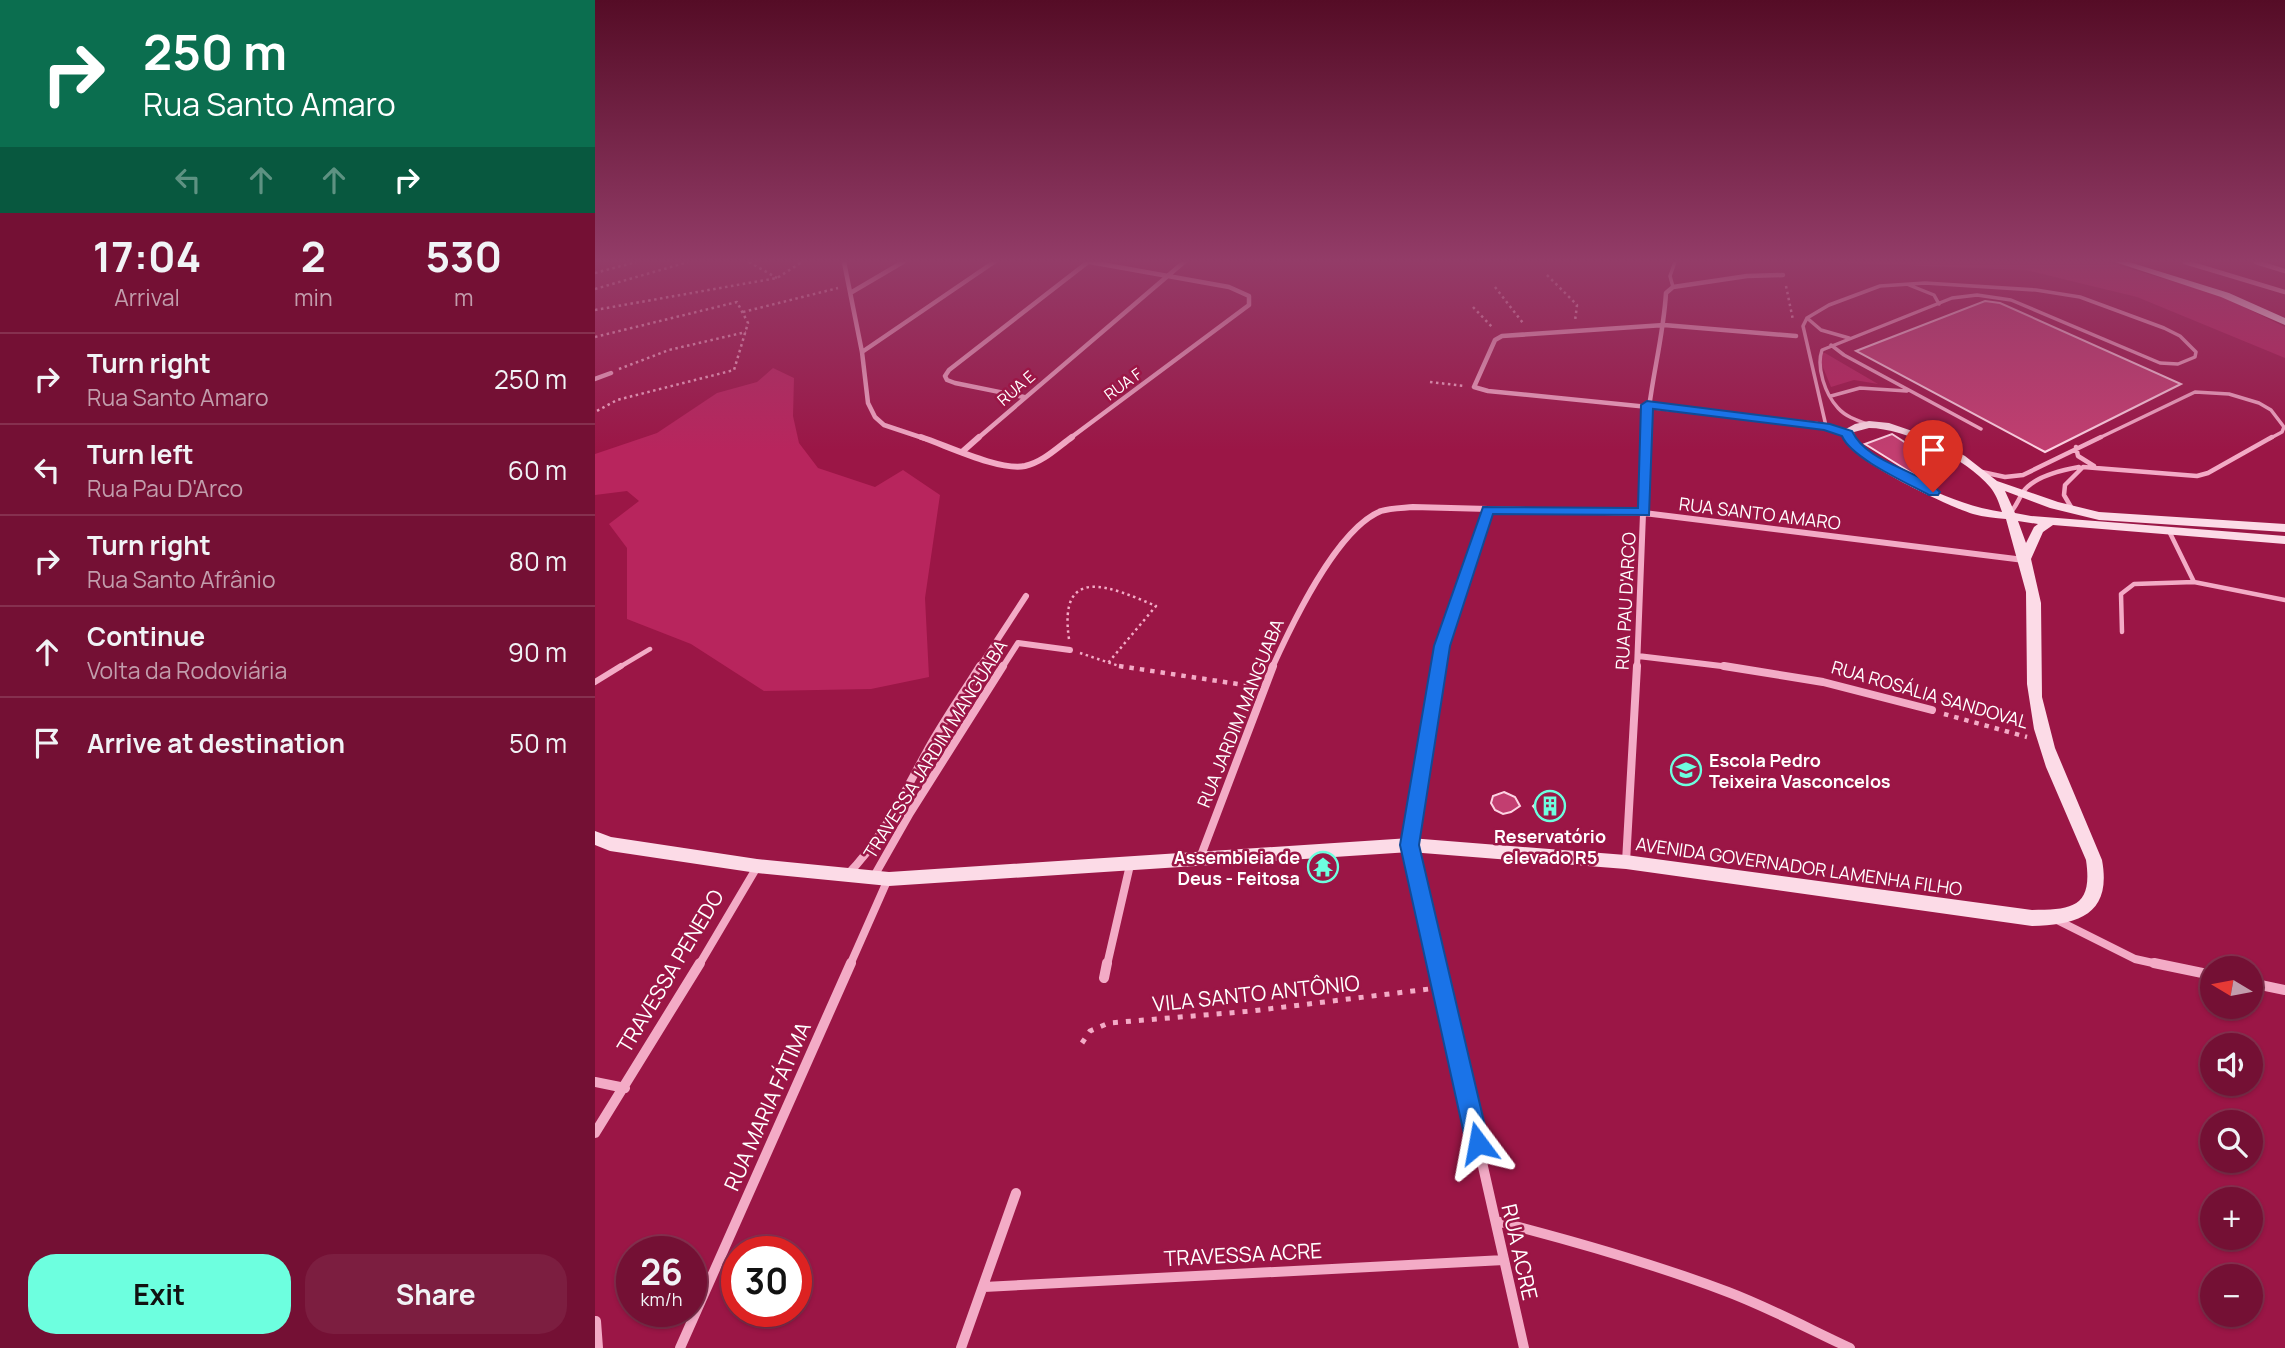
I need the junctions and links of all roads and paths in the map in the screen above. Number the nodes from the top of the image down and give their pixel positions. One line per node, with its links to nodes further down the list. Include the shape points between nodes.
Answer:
1 (644, 325): 22 (path)
2 (748, 325): 18 (path)
3 (857, 325): 25 (street)
4 (901, 325): 25 (street)
5 (1007, 325): 32 (street, via 945,376 955,383)
6 (1109, 325): 32 (street, RUA E)
7 (1224, 325): 40 (street, RUA F, via 1039,461 1007,466)
8 (1491, 325): 20 (path)
9 (1525, 325): 19 (path)
10 (1575, 325): 17 (path)
11 (1664, 325): 17 (street); 21 (street); 33 (street, RUA PAU D'ARCO)
12 (1805, 325): 36 (lane, via 1802,332)
13 (1815, 325): 23 (lane)
14 (1884, 325): 23 (lane)
15 (2069, 325): 16 (lane, via 2160,363 2178,364 2195,357 2186,341)
16 (2156, 325)
17 (1574, 330): 19 (street)
18 (746, 332): 26 (path, via 669,350); 34 (path, via 734,370 617,401)
19 (1531, 333): 20 (street)
20 (1502, 336): 29 (street, via 1495,340)
21 (1797, 336)
22 (595, 337)
23 (1849, 338): 24 (lane)
24 (1831, 345): 30 (lane); 31 (lane, via 1822,350 1818,362)
25 (862, 352): 40 (street, via 868,403 875,417 884,425)
26 (611, 373): 27 (street)
27 (595, 379)
28 (1430, 382): 29 (path)
29 (1474, 387): 33 (street)
30 (1910, 391): 31 (lane, via 1860,388); 37 (lane)
31 (1831, 396): 35 (lane, via 1842,414)
32 (1024, 397): 40 (street, RUA E)
33 (1647, 405): 36 (street); 49 (street, RUA PAU D'ARCO)
34 (595, 412)
35 (1868, 424): 38 (street); 43 (street, via 1903,429)
36 (1826, 426): 38 (street)
37 (1980, 429)
38 (1848, 434): 47 (street, via 1857,447 1907,478 1970,508 1989,513)
39 (2076, 447): 42 (lane, via 2082,459); 42 (lane, via 2200,391 2259,403 2284,427 2197,476); 43 (lane, via 2018,476)
40 (962, 452)
41 (2083, 467): 42 (lane); 45 (lane, via 2065,469); 48 (lane, via 2062,489)
42 (2097, 467)
43 (1978, 471): 44 (street)
44 (1995, 484): 45 (street); 47 (street)
45 (2021, 494): 47 (lane, via 2017,509); 48 (street)
46 (1488, 509): 49 (street, RUA SANTO AMARO); 51 (street, RUA SANTO AMARO, via 1402,507); 70 (street, RUA ACRE, via 1442,646)
47 (2007, 509): 50 (street); 52 (street); 56 (street)
48 (2077, 511): 50 (street)
49 (1644, 513): 56 (street, RUA SANTO AMARO); 63 (street, RUA PAU D'ARCO)
50 (2099, 516): 53 (street)
51 (1368, 518): 66 (street, RUA JARDIM MANGUABA, via 1341,544 1292,623)
52 (2050, 522): 54 (street); 56 (street, via 2038,530)
53 (2285, 528)
54 (2169, 531): 55 (street); 57 (lane)
55 (2285, 540)
56 (2024, 560): 68 (street, via 2034,602 2034,687)
57 (2194, 582): 59 (lane); 60 (lane, via 2134,584 2121,594)
58 (1026, 596): 75 (street, via 937,734 887,826 865,859)
59 (2285, 600)
60 (2122, 632)
61 (650, 649): 65 (lane)
62 (1070, 650): 64 (path); 64 (path, via 1066,607 1074,595 1089,587 1104,586 1156,606); 76 (street, TRAVESSA JARDIM MANGUABA, via 1018,643 910,813)
63 (1638, 656): 67 (street, RUA ROSÁLIA SANDOVAL, via 1807,677 1886,694); 72 (street, RUA PAU D'ARCO)
64 (1108, 663): 66 (path)
65 (595, 682)
66 (1263, 688): 71 (street, RUA JARDIM MANGUABA)
67 (1931, 710): 68 (path, RUA ROSÁLIA SANDOVAL)
68 (2046, 742): 77 (street, AVENIDA GOVERNADOR LAMENHA FILHO, via 2098,876 2098,890 2090,904)
69 (595, 838): 74 (street, AVENIDA GOVERNADOR LAMENHA FILHO)
70 (1410, 845): 71 (street, AVENIDA GOVERNADOR LAMENHA FILHO); 72 (street, AVENIDA GOVERNADOR LAMENHA FILHO); 81 (street, RUA ACRE)
71 (1200, 859): 73 (street, AVENIDA GOVERNADOR LAMENHA FILHO)
72 (1626, 862): 77 (street, AVENIDA GOVERNADOR LAMENHA FILHO)
73 (1130, 864): 76 (street, AVENIDA GOVERNADOR LAMENHA FILHO); 79 (street)
74 (757, 866): 75 (street, AVENIDA GOVERNADOR LAMENHA FILHO); 85 (street, TRAVESSA PENEDO)
75 (847, 875): 76 (street, AVENIDA GOVERNADOR LAMENHA FILHO)
76 (881, 878): 93 (street, RUA MARIA FÁTIMA)
77 (2054, 918): 78 (street, via 2135,959)
78 (2200, 973)
79 (1104, 978)
80 (2263, 985): 82 (street)
81 (1441, 987): 83 (path, VILA SANTO ANTÔNIO, via 1109,1023 1090,1031); 88 (street, RUA ACRE)
82 (2285, 990)
83 (1082, 1043)
84 (595, 1082): 85 (street)
85 (625, 1088): 86 (street, TRAVESSA PENEDO)
86 (595, 1133)
87 (1016, 1193): 90 (street)
88 (1496, 1222): 89 (street, RUA ACRE); 96 (street, via 1588,1244 1679,1274 1762,1306)
89 (1504, 1260): 90 (street, TRAVESSA ACRE); 95 (street, RUA ACRE)
90 (984, 1287): 94 (street)
91 (596, 1321): 92 (street)
92 (598, 1348)
93 (680, 1348)
94 (961, 1348)
95 (1524, 1348)
96 (1850, 1348)

